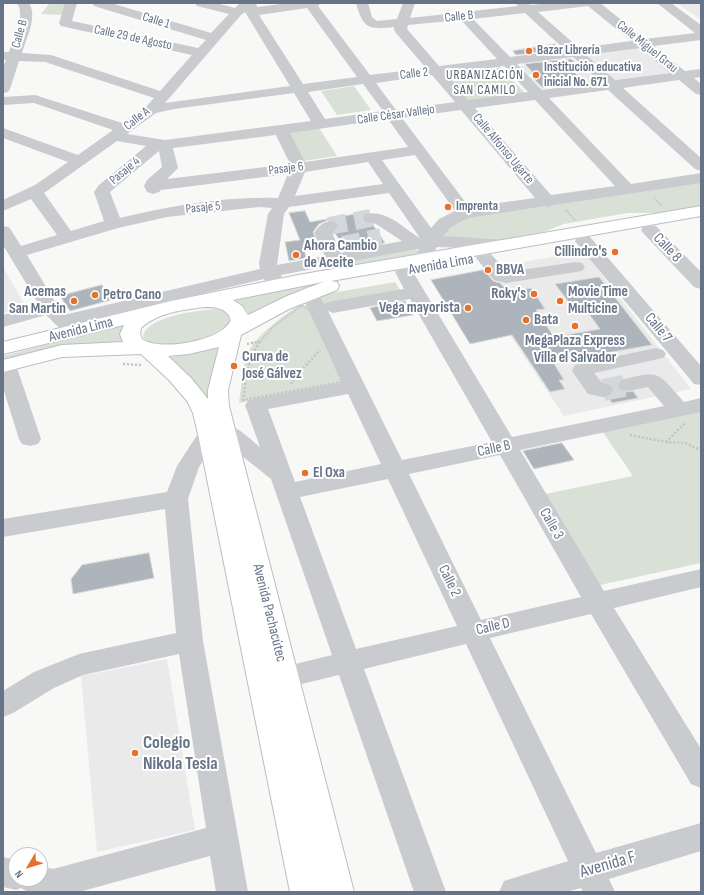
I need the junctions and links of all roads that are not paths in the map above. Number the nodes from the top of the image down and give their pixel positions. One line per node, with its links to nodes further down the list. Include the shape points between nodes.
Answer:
1 (23, 3): 22 (street, Calle B, via 26,20)
2 (71, 3): 20 (street, Calle 29 de Agosto, via 65,23)
3 (98, 3): 18 (street, Calle 1)
4 (201, 3): 13 (street)
5 (312, 3): 11 (street); 27 (street)
6 (362, 3): 15 (street, Calle B, via 366,20 371,24)
7 (408, 3): 15 (street)
8 (586, 3): 12 (street, Calle B)
9 (592, 3): 19 (street, Calle Miguel Grau)
10 (663, 3): 16 (street)
11 (250, 6): 13 (street, Calle A); 30 (street)
12 (525, 6): 14 (street, Calle B); 21 (street)
13 (237, 12): 18 (street, Calle A)
14 (465, 17): 15 (street, Calle B); 23 (street)
15 (403, 23): 24 (street, Calle Alfonso Ugarte, via 400,29)
16 (701, 31)
17 (701, 36): 19 (street, Calle 2)
18 (214, 38): 20 (street, Calle A)
19 (643, 44): 21 (street, Calle 2); 26 (street, Calle Miguel Grau)
20 (202, 53): 33 (street, Calle A)
21 (576, 53): 23 (street, Calle 2); 28 (street)
22 (8, 57): 29 (street, Calle B); 33 (street, via 46,58)
23 (506, 62): 24 (street, Calle 2); 32 (street)
24 (437, 71): 27 (street, Calle 2); 35 (street, Calle Alfonso Ugarte)
25 (701, 73): 26 (street, Calle César Vallejo)
26 (682, 75): 28 (street, Calle César Vallejo); 31 (street, Calle Miguel Grau)
27 (366, 80): 30 (street, Calle 2); 37 (street)
28 (611, 85): 32 (street, Calle César Vallejo); 46 (street)
29 (3, 89)
30 (299, 89): 36 (street, Calle 2); 38 (street)
31 (701, 91)
32 (538, 95): 35 (street, Calle César Vallejo); 51 (street)
33 (161, 96): 36 (street, Calle A)
34 (3, 101): 41 (street, Calle César Vallejo, via 36,99)
35 (466, 105): 37 (street, Calle César Vallejo); 53 (street, Calle Alfonso Ugarte)
36 (151, 110): 41 (street, Calle A)
37 (392, 115): 38 (street, Calle César Vallejo); 43 (street)
38 (321, 125): 39 (street, Calle César Vallejo)
39 (281, 130): 42 (street, Calle César Vallejo); 47 (street)
40 (3, 133): 45 (street)
41 (119, 133): 42 (street, Calle César Vallejo); 45 (street, Calle A)
42 (161, 145): 49 (street, via 170,168); 61 (street, Pasaje 4, via 102,192)
43 (418, 150): 44 (street, Pasaje 6); 58 (street)
44 (372, 157): 47 (street, Pasaje 6); 50 (street)
45 (80, 161): 52 (street, Calle A)
46 (701, 166)
47 (299, 168): 49 (street, Pasaje 6); 54 (street)
48 (701, 178): 51 (street, Avenida Lima)
49 (152, 186): 57 (street)
50 (393, 187): 54 (street, Pasaje 5); 69 (street)
51 (627, 189): 53 (street, Avenida Lima)
52 (35, 192): 55 (street, Calle A); 67 (street)
53 (548, 202): 58 (street, Avenida Lima)
54 (284, 203): 57 (street, Pasaje 5, via 259,202); 75 (street, via 276,214 268,263)
55 (3, 206)
56 (701, 211): 69 (main road, Avenida Lima, via 501,244)
57 (167, 212): 61 (street, Pasaje 5)
58 (465, 213): 69 (street, Avenida Lima, via 446,221)
59 (370, 218): 65 (street, via 381,219)
60 (701, 222): 63 (main road, Avenida Lima)
61 (114, 224): 67 (street, Pasaje 5)
62 (329, 226): 71 (street, via 323,233)
63 (650, 230): 68 (main road, Avenida Lima); 76 (street, Calle 8)
64 (3, 231): 70 (street)
65 (402, 233): 66 (street); 69 (street)
66 (381, 237)
67 (67, 238): 70 (street, Pasaje 5)
68 (584, 241): 72 (main road, Avenida Lima); 88 (street, Calle 7)
69 (424, 248): 71 (street); 77 (main road, Avenida Lima)
70 (16, 253): 82 (street)
71 (333, 254): 75 (street); 77 (street)
72 (485, 258): 73 (street, via 500,276 506,278); 74 (main road, Avenida Lima)
73 (576, 267)
74 (404, 272): 77 (main road, Avenida Lima, via 341,283); 78 (street, Calle 3)
75 (274, 279): 77 (main road, Avenida Lima); 79 (main road, Avenida Lima); 82 (street)
76 (701, 283)
77 (304, 286): 84 (main road, Avenida Lima); 90 (street, Calle 2)
78 (416, 292): 80 (street); 96 (street, Calle 3)
79 (205, 300): 81 (main road, Avenida Lima); 84 (main road, Avenida Pachacútec, via 220,302 237,311 241,320)
80 (333, 307)
81 (159, 311): 82 (main road, Avenida Lima); 85 (main road, Avenida Pachacútec, via 140,319 130,330 133,343)
82 (63, 320): 83 (street, Avenida Lima); 87 (main road, Avenida Lima)
83 (3, 321)
84 (235, 331): 85 (main road, Avenida Lima, via 216,341 196,347 172,350); 94 (main road, Avenida Pachacútec, via 218,390)
85 (145, 349): 87 (main road, Avenida Lima, via 62,351); 94 (main road, Avenida Pachacútec, via 188,389)
86 (656, 354): 91 (street, via 582,369 595,389)
87 (4, 360): 95 (street)
88 (701, 379)
89 (628, 385): 93 (street, via 654,381)
90 (354, 386): 97 (street, Calle 2); 98 (street, via 256,405)
91 (603, 390)
92 (701, 405): 93 (street, Calle B)
93 (679, 410): 96 (street, Calle B)
94 (217, 432): 98 (street); 99 (street, via 188,466); 106 (main road, Avenida Pachacútec); 114 (main road, Avenida Pachacútec)
95 (30, 439)
96 (506, 446): 97 (street, Calle B); 102 (street, Calle 3)
97 (395, 469): 98 (street, Calle B); 103 (street, Calle 2)
98 (284, 484): 105 (street)
99 (176, 499): 100 (street); 104 (street)
100 (3, 528)
101 (701, 578): 102 (street, Calle D)
102 (597, 602): 103 (street, Calle D); 108 (street, Calle 3)
103 (473, 632): 105 (street, Calle D); 111 (street, Calle 2)
104 (190, 641): 107 (street, via 79,665 44,680); 110 (street)
105 (348, 662): 106 (street, Calle D); 116 (street)
106 (285, 677): 115 (main road, Avenida Pachacútec)
107 (3, 705)
108 (701, 775)
109 (701, 837): 111 (street, Avenida F)
110 (223, 838): 112 (street); 113 (street)
111 (593, 881): 117 (street, Avenida F)
112 (48, 884)
113 (232, 892)
114 (306, 892)
115 (338, 892)
116 (430, 892)
117 (515, 892)

